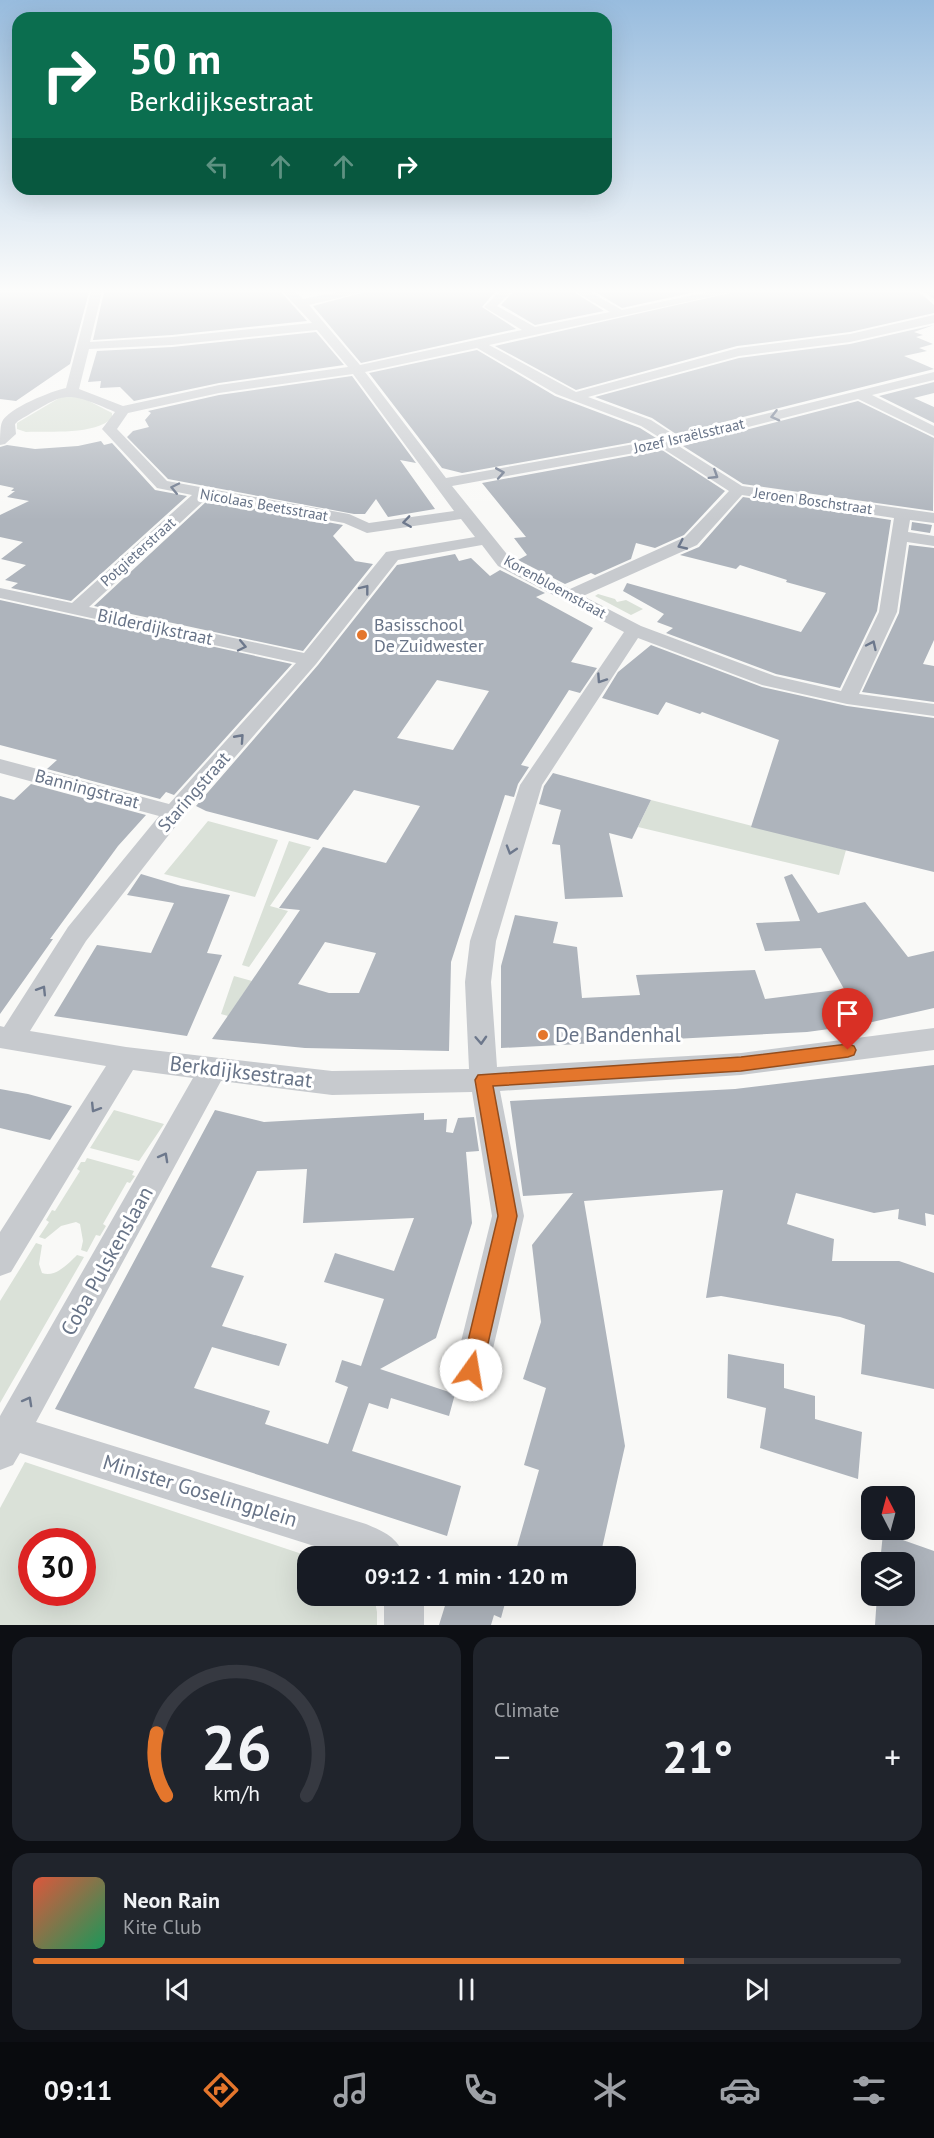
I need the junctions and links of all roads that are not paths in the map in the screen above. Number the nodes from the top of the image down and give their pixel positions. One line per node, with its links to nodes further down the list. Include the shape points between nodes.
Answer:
1 (77, 368): 7 (street)
2 (368, 368): 5 (street)
3 (520, 368): 9 (street, Jeroen Boschstraat)
4 (680, 368): 9 (street)
5 (357, 370): 10 (street, via 219,389); 15 (street, Korenbloemstraat)
6 (934, 376): 8 (street, Jozef Israëlsstraat)
7 (72, 392): 10 (street); 11 (street)
8 (859, 394): 12 (street); 14 (street, Jozef Israëlsstraat, one-way to 14)
9 (576, 396): 14 (street, Jeroen Boschstraat, via 646,423)
10 (122, 410): 17 (street, Nicolaas Beetsstraat, one-way to 10, via 162,485 109,429)
11 (6, 417): 13 (street, via 9,434)
12 (934, 432)
13 (0, 441)
14 (670, 442): 15 (street, Jozef Israëlsstraat, one-way to 14); 16 (street, Jeroen Boschstraat, one-way to 16)
15 (442, 483): 18 (street, Korenbloemstraat)
16 (738, 490): 19 (street, Jeroen Boschstraat); 27 (street, one-way to 27, via 691,541)
17 (202, 494): 21 (street, Nicolaas Beetsstraat, via 349,519); 28 (street, Potgieterstraat)
18 (465, 514): 21 (street, Nicolaas Beetsstraat, one-way to 21); 23 (street, Korenbloemstraat)
19 (903, 514): 20 (street, Jeroen Boschstraat); 22 (street)
20 (934, 518)
21 (367, 528): 25 (street)
22 (901, 536): 24 (street); 31 (street, one-way to 22, via 888,612)
23 (485, 540): 25 (street); 27 (street, Korenbloemstraat, via 504,562)
24 (934, 541)
25 (392, 556): 30 (street, Staringstraat, one-way to 25)
26 (0, 593): 28 (street, Bilderdijkstraat)
27 (570, 596): 29 (street, Korenbloemstraat)
28 (75, 610): 30 (street, Bilderdijkstraat, one-way to 30)
29 (634, 630): 31 (street, Korenbloemstraat, via 769,681); 39 (street, one-way to 39, via 531,785 483,941 478,982)
30 (309, 660): 34 (street, Staringstraat, one-way to 30)
31 (847, 698): 32 (street, Korenbloemstraat)
32 (934, 710)
33 (0, 766): 34 (street, Banningstraat)
34 (174, 813): 35 (street, Staringstraat, one-way to 34, via 77,934)
35 (5, 1039): 37 (street, Berkdijksestraat)
36 (934, 1039): 39 (street, Berkdijksestraat, via 741,1064)
37 (126, 1058): 38 (street, Berkdijksestraat); 40 (street, one-way to 40)
38 (213, 1069): 39 (street, Berkdijksestraat, via 332,1083); 42 (street, Coba Pulskenslaan, one-way to 38)
39 (484, 1080): 41 (street, via 508,1216)
40 (0, 1261)
41 (471, 1370)
42 (5, 1442): 43 (street, Minister Goselingplein)
43 (370, 1546)
44 (406, 1606): 45 (street)
45 (404, 1625)

